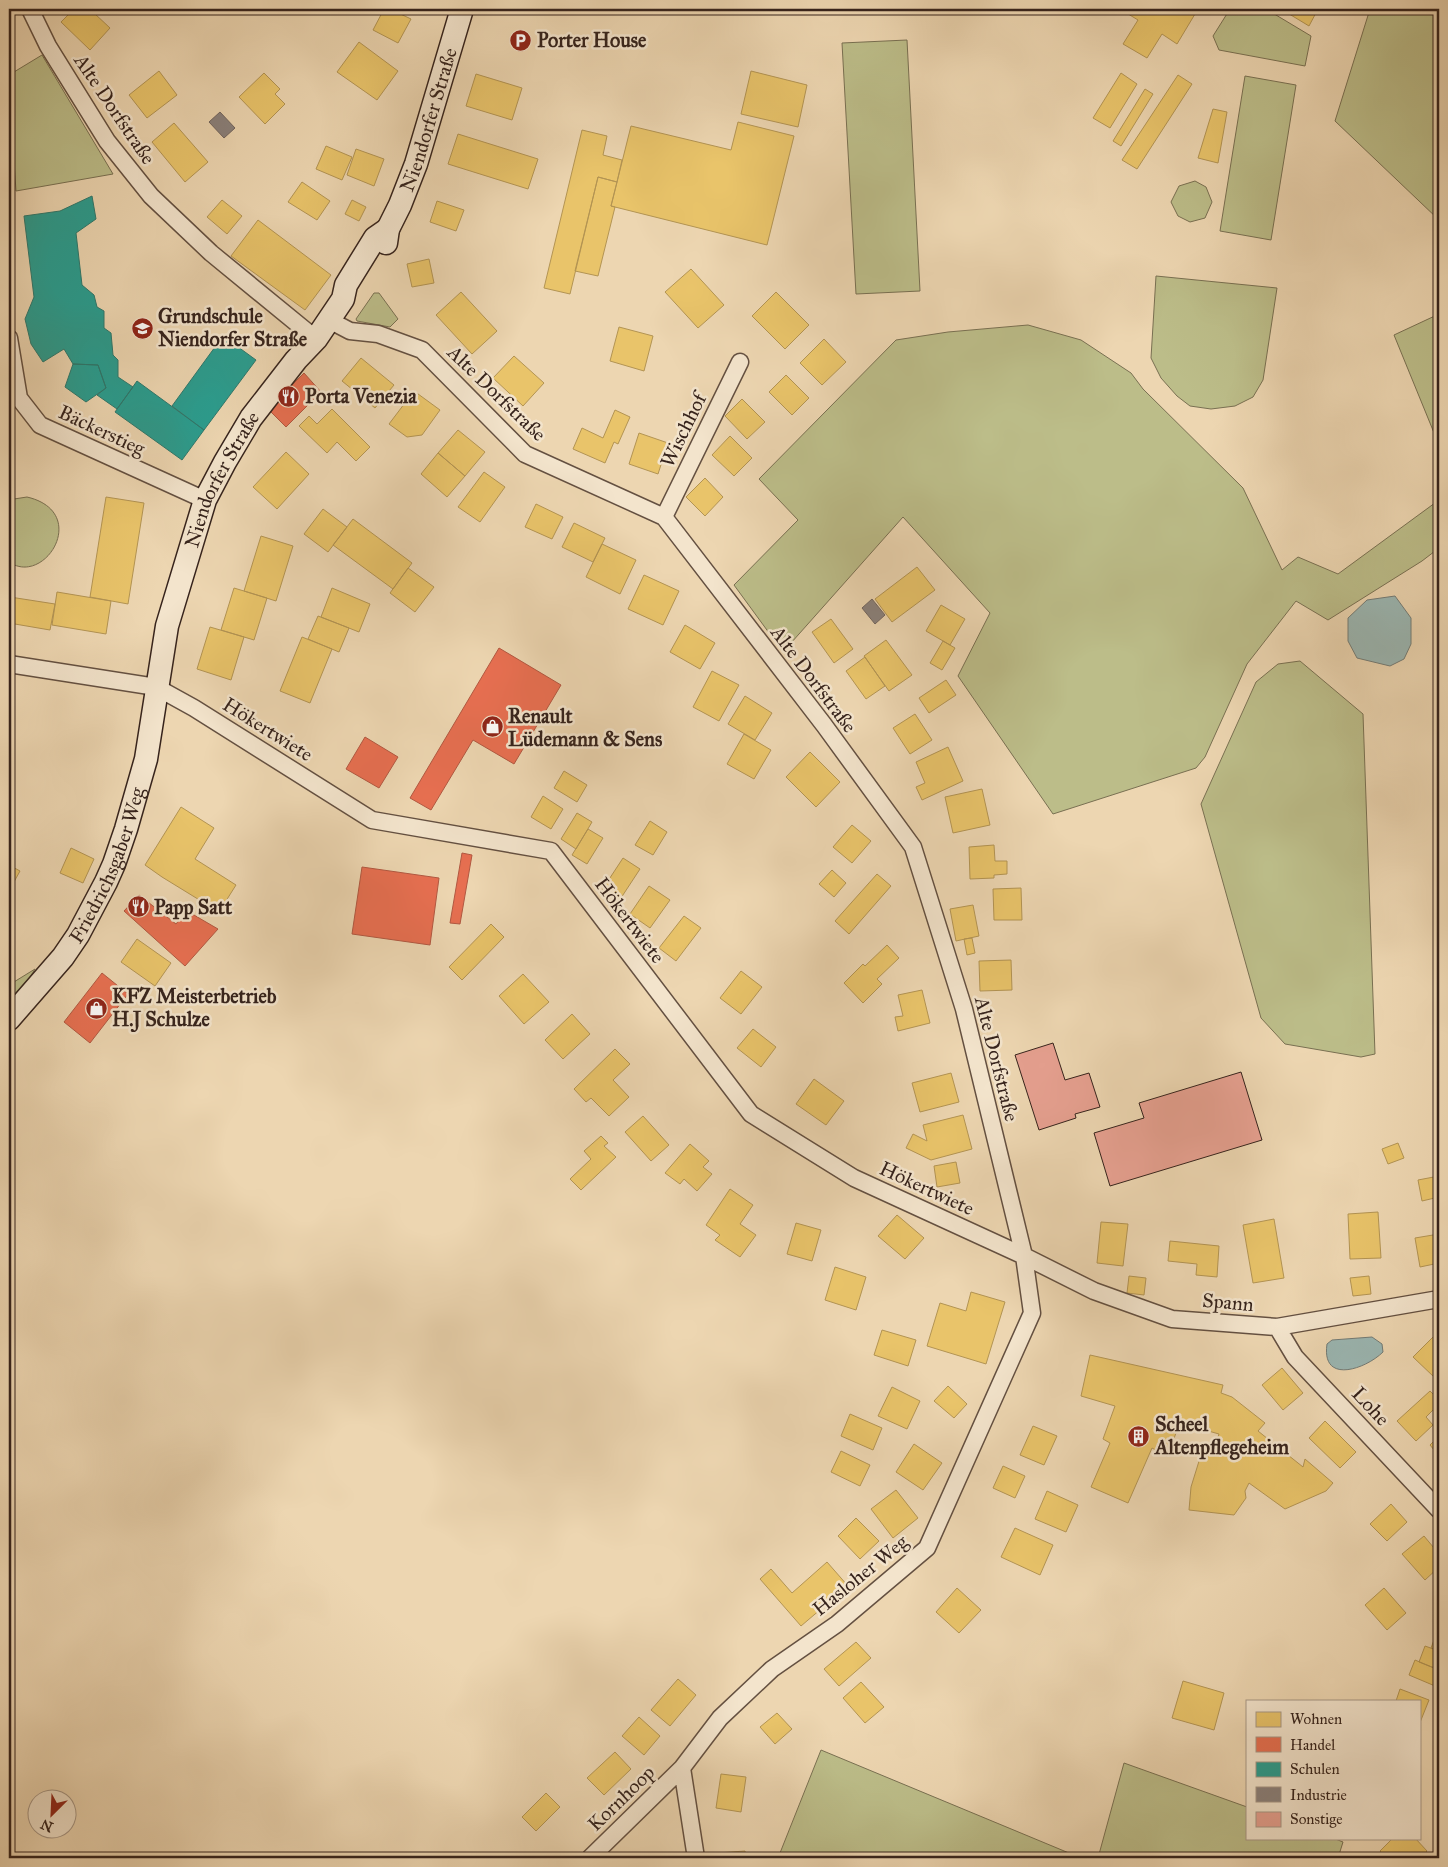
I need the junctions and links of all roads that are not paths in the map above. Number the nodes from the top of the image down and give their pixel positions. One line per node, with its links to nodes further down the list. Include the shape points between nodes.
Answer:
1 (30, 9): 5 (street, Alte Dorfstraße, via 48,46 107,141 150,196 210,253)
2 (462, 9): 3 (main road, Niendorfer Straße, via 416,164 400,205 388,229 375,238)
3 (329, 320): 5 (main road, Niendorfer Straße); 8 (street, Alte Dorfstraße, via 350,331 378,334 422,350 525,454)
4 (9, 338): 7 (street, Bäckerstieg, via 19,398 40,425)
5 (316, 339): 7 (main road, Niendorfer Straße, via 251,418)
6 (740, 362): 8 (street, Wischhof)
7 (205, 500): 10 (main road, Niendorfer Straße, via 167,626)
8 (664, 517): 12 (street, Alte Dorfstraße, via 913,847 964,1009)
9 (9, 664): 10 (street)
10 (156, 687): 11 (main road, Friedrichsgaber Weg, via 146,759 126,829 106,882 63,957); 12 (street, Hökertwiete, via 372,820 551,851 751,1114 854,1178)
11 (9, 1019)
12 (1024, 1256): 14 (street, Spann, via 1094,1291 1172,1319); 16 (street, Hasloher Weg, via 1032,1313 927,1548 836,1624 772,1669 720,1718)
13 (1436, 1303): 14 (street, Spann)
14 (1277, 1327): 15 (street, Lohe, via 1295,1357)
15 (1439, 1510)
16 (682, 1768): 17 (street, Kornhoop); 18 (street)
17 (590, 1858)
18 (696, 1858)

